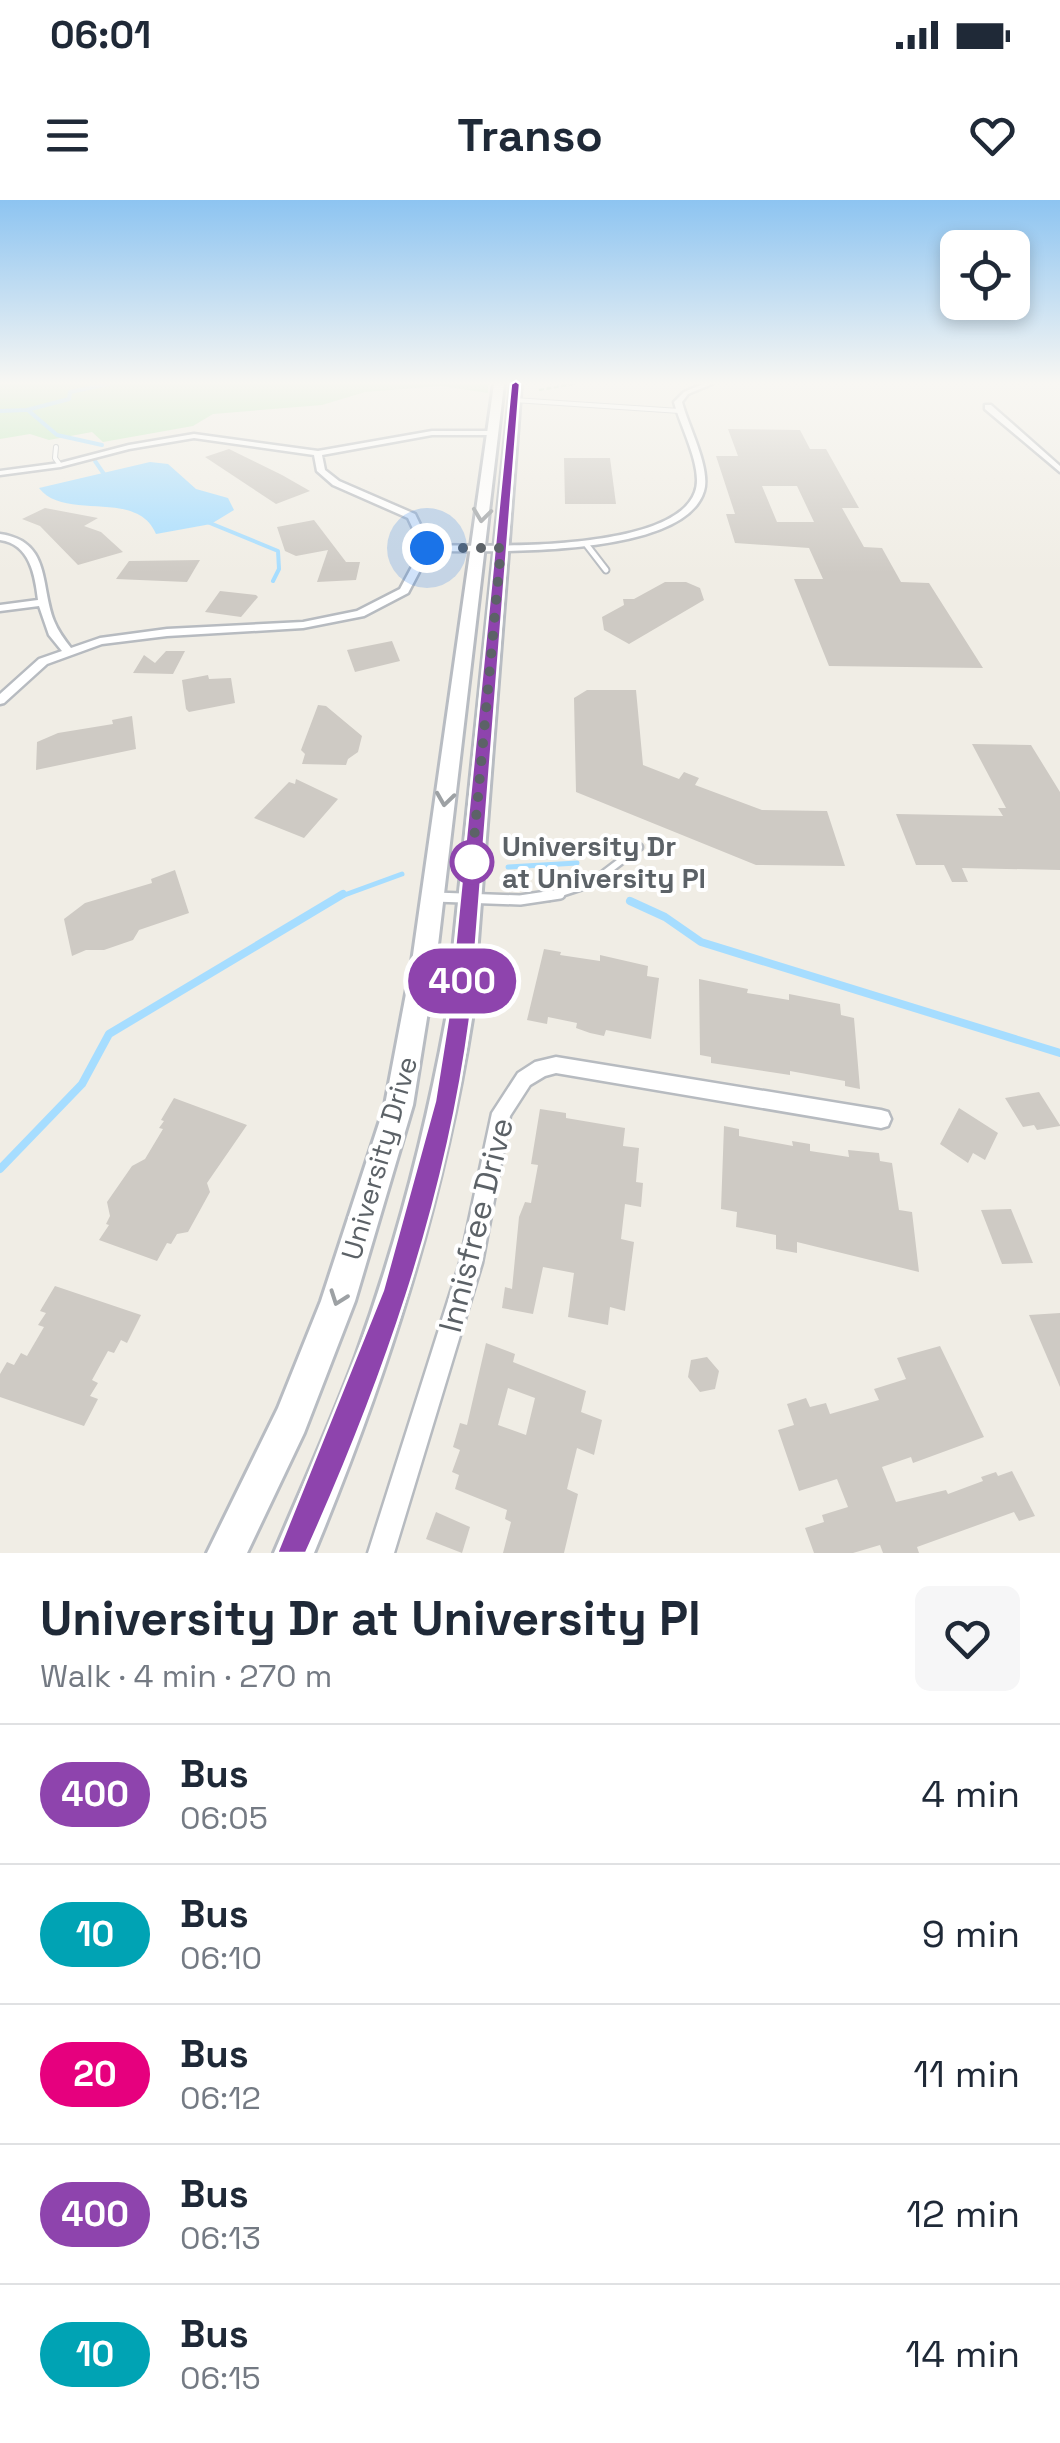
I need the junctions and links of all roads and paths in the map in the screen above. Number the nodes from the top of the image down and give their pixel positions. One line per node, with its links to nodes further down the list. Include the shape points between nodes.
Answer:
1 (56, 447): 10 (lane)
2 (128, 447): 10 (street)
3 (271, 447): 9 (street)
4 (354, 447): 9 (street)
5 (492, 447): 16 (main road, University Drive, one-way to 16)
6 (506, 447): 16 (main road, University Drive)
7 (691, 447): 14 (street, via 700,478 694,505 657,526)
8 (1033, 447): 11 (street)
9 (318, 454): 15 (street, via 322,471 336,484 412,516)
10 (60, 465): 12 (street)
11 (1060, 470)
12 (0, 473)
13 (0, 538): 18 (street, via 15,539 37,564)
14 (586, 544): 16 (street); 17 (lane)
15 (427, 548): 16 (street); 20 (street, via 420,571 402,590 340,620 266,630 153,630)
16 (489, 548): 23 (main road, University Drive, one-way to 23); 24 (main road, University Drive)
17 (606, 570)
18 (42, 604): 19 (street); 20 (street)
19 (0, 608)
20 (67, 650): 21 (street, via 30,669)
21 (0, 700)
22 (639, 847): 24 (lane, via 582,891)
23 (432, 897): 24 (lane); 26 (main road, University Drive, one-way to 26, via 410,1050 373,1199 291,1420)
24 (469, 898): 27 (main road, University Drive, via 459,1019 428,1186 398,1290)
25 (881, 1119): 28 (street, Innisfree Drive, via 556,1065 524,1079 501,1113 471,1264)
26 (226, 1553)
27 (294, 1553)
28 (382, 1553)

